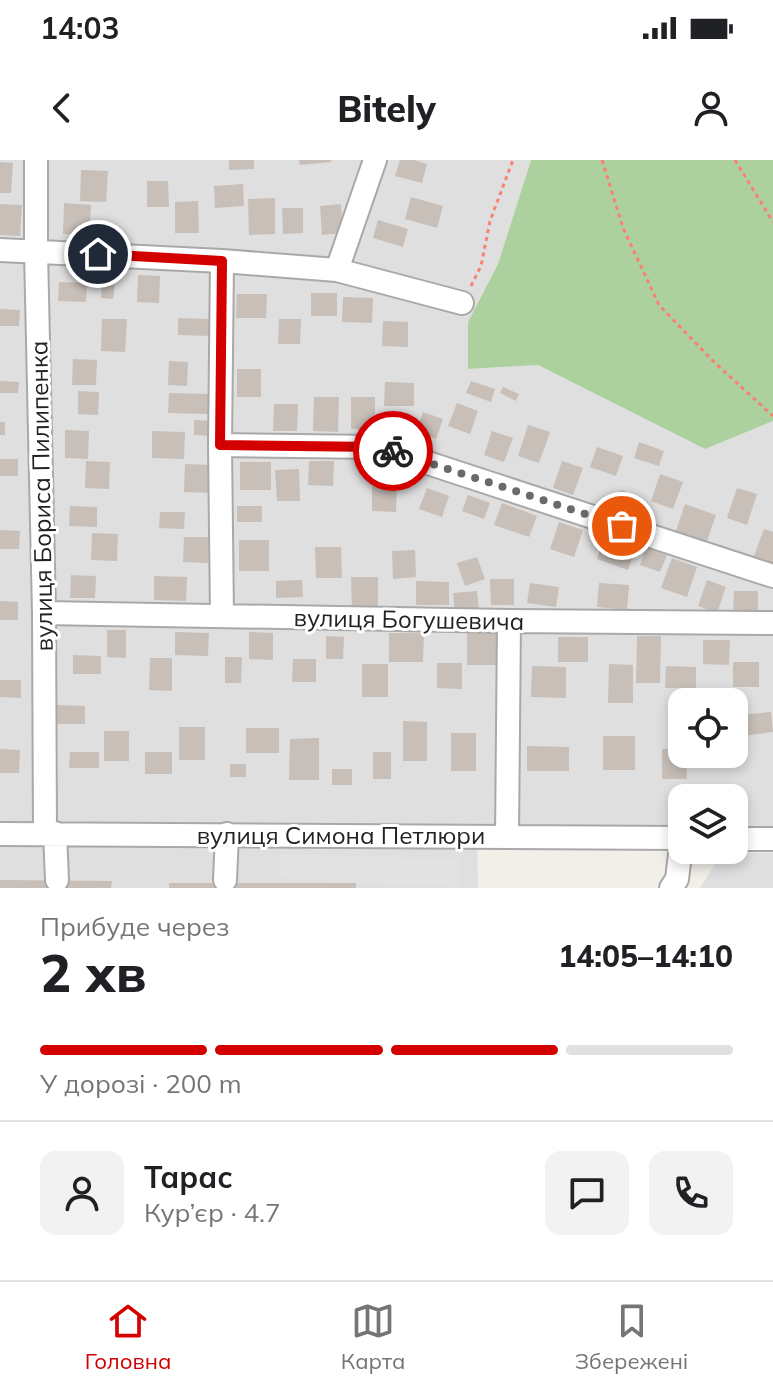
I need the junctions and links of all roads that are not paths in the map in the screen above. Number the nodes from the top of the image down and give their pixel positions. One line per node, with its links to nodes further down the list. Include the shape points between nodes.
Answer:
1 (36, 160): 4 (street, вулиця Бориса Пилипенка)
2 (375, 160): 6 (street)
3 (0, 250): 4 (street)
4 (36, 251): 5 (street); 10 (street, вулиця Бориса Пилипенка)
5 (222, 261): 6 (street); 8 (street)
6 (337, 270): 7 (street)
7 (462, 303)
8 (220, 445): 9 (street, via 379,447); 11 (street)
9 (773, 576)
10 (44, 613): 11 (street, вулиця Богушевича); 14 (street, вулиця Бориса Пилипенка)
11 (222, 616): 12 (street, вулиця Богушевича)
12 (509, 621): 13 (street, вулиця Богушевича); 17 (street)
13 (773, 623)
14 (50, 833): 15 (street, вулиця Симона Петлюри); 16 (street, вулиця Симона Петлюри); 22 (street, вулиця Бориса Пилипенка)
15 (0, 834)
16 (227, 834): 17 (street, вулиця Симона Петлюри); 23 (street)
17 (507, 836): 18 (street, вулиця Симона Петлюри)
18 (668, 838)
19 (748, 839): 20 (street)
20 (773, 839)
21 (679, 864): 24 (street)
22 (57, 880)
23 (225, 880)
24 (671, 888)

